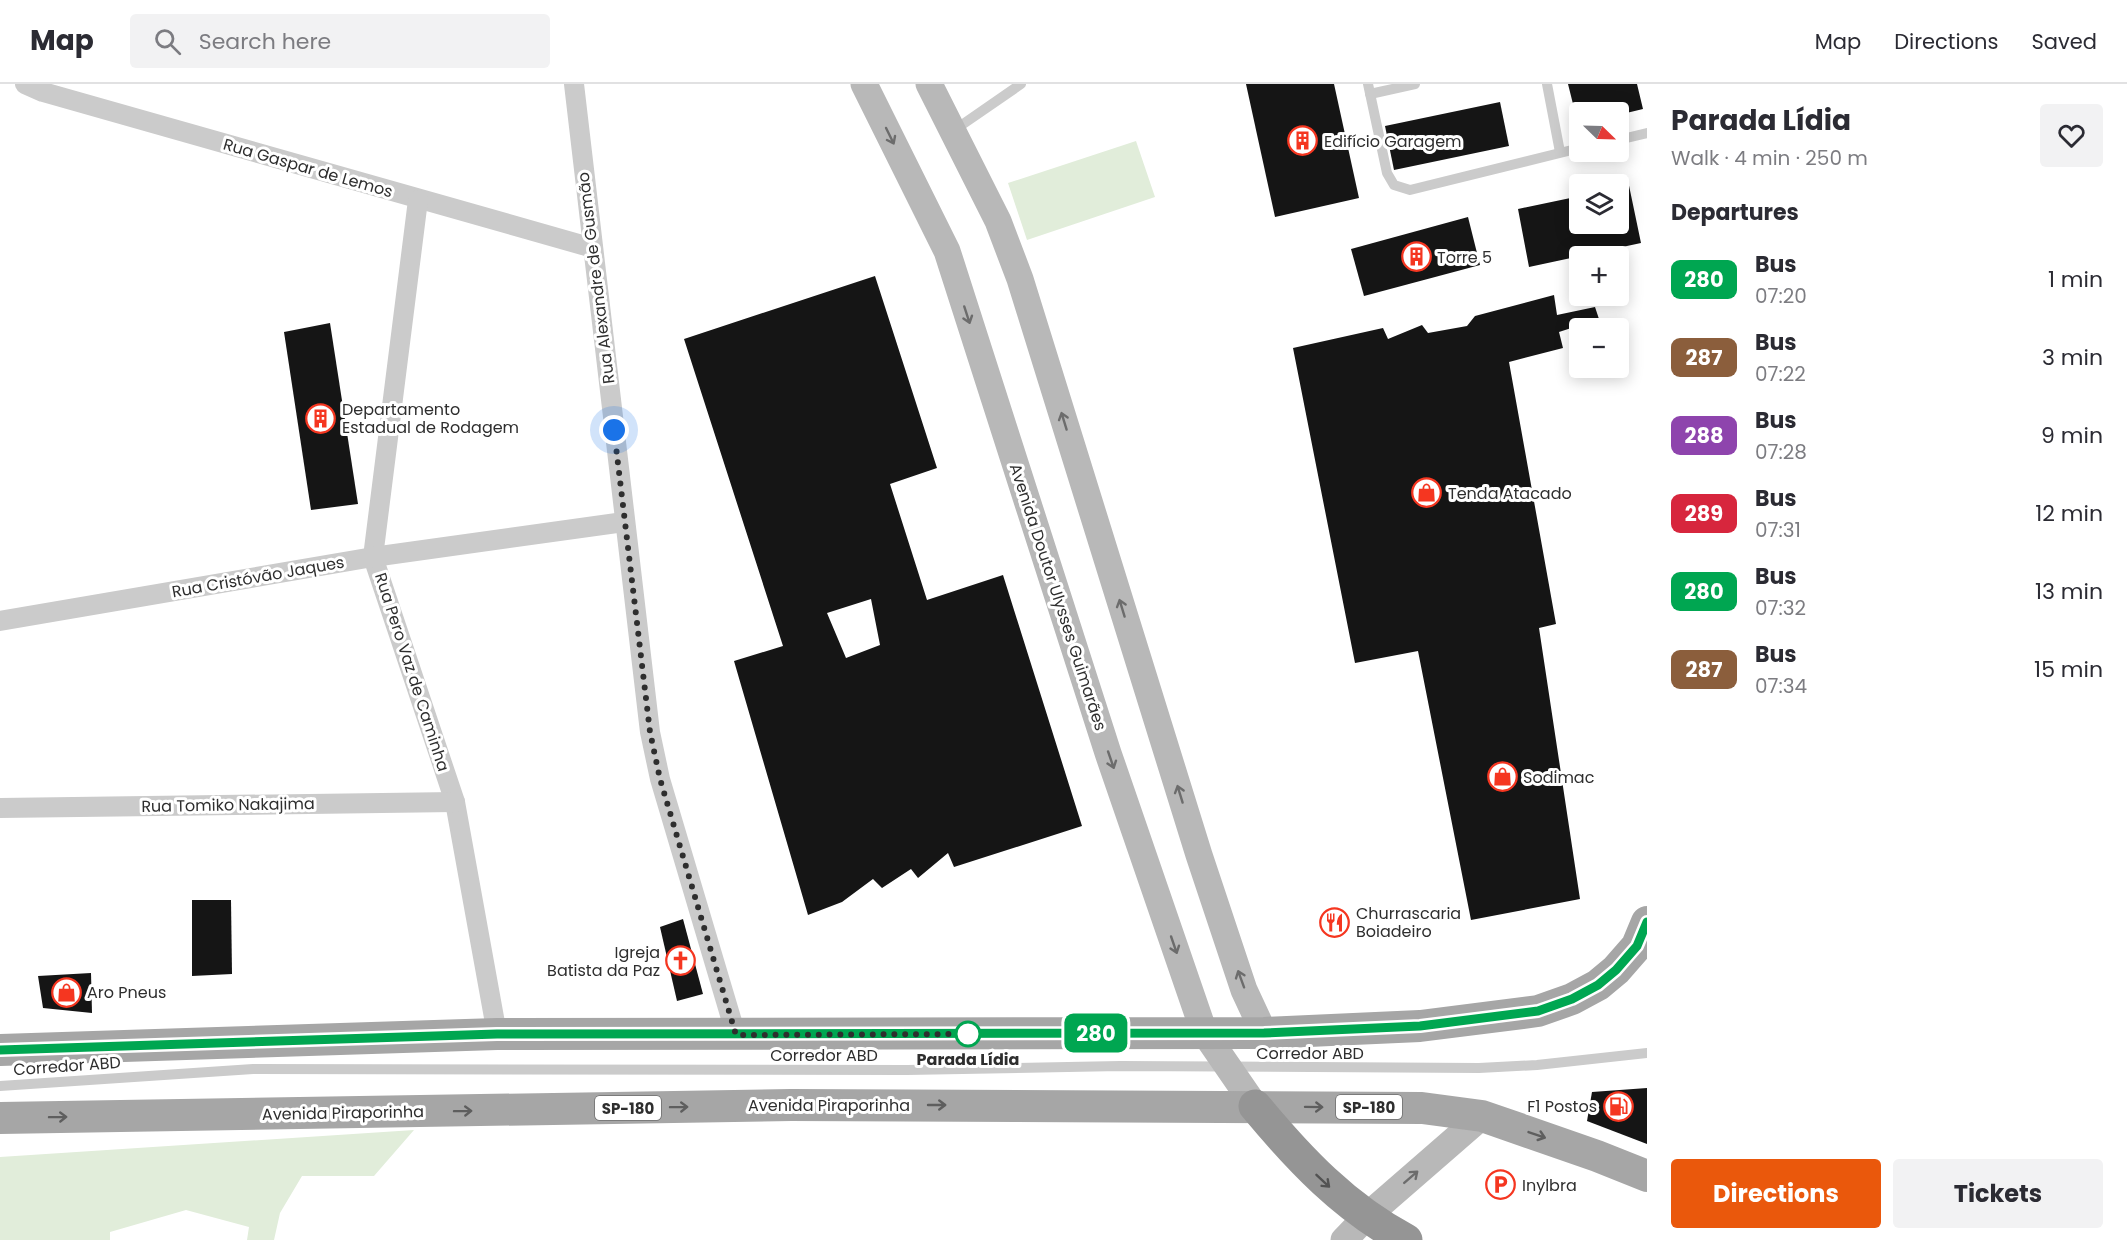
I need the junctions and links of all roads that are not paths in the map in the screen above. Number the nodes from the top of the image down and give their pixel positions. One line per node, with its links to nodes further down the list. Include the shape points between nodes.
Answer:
1 (25, 84): 14 (street, Rua Gaspar de Lemos)
2 (573, 84): 15 (street, Rua Alexandre de Gusmão)
3 (864, 84): 22 (main road, Avenida Doutor Ulysses Guimarães, one-way to 22, via 947,251 1108,753)
4 (930, 84): 9 (main road)
5 (1021, 84): 9 (lane)
6 (1415, 84): 8 (lane)
7 (1547, 84): 13 (lane)
8 (1369, 89): 13 (lane, via 1387,173 1394,185 1410,190)
9 (953, 130): 23 (main road, one-way to 9, via 1244,990 1199,855 1020,279 998,221)
10 (1647, 134): 11 (lane)
11 (1629, 138)
12 (1569, 150): 13 (lane)
13 (1560, 152)
14 (418, 200): 15 (street, Rua Gaspar de Lemos); 17 (street, Rua Pero Vaz de Caminha)
15 (593, 248): 16 (street, Rua Alexandre de Gusmão)
16 (624, 522): 17 (street, Rua Cristóvão Jaques); 25 (street, Rua Alexandre de Gusmão, via 650,732 660,779)
17 (373, 557): 18 (street, Rua Cristóvão Jaques); 19 (street, Rua Pero Vaz de Caminha)
18 (0, 621)
19 (455, 802): 20 (street, Rua Tomiko Nakajima); 24 (street, Rua Pero Vaz de Caminha)
20 (0, 808)
21 (1647, 922): 23 (main road, via 1637,946 1598,985 1538,1011 1420,1026)
22 (1204, 1032): 23 (main road); 25 (main road); 28 (main road, Avenida Doutor Ulysses Guimarães)
23 (1264, 1033)
24 (497, 1034): 25 (main road); 26 (main road)
25 (736, 1035)
26 (0, 1043)
27 (1647, 1053): 28 (lane, Corredor ABD, via 1479,1068)
28 (1230, 1067): 29 (lane, Corredor ABD, via 253,1069); 30 (main road, Avenida Doutor Ulysses Guimarães)
29 (0, 1086)
30 (1255, 1106): 31 (main road, Avenida Piraporinha / SP-180, one-way to 31, via 1422,1108); 32 (main road, Avenida Piraporinha / SP-180, one-way to 30, via 791,1105); 34 (highway, one-way to 34, via 1325,1184)
31 (1482, 1116): 33 (main road, Avenida Piraporinha / SP-180, one-way to 33); 34 (main road, one-way to 31)
32 (0, 1118)
33 (1647, 1176)
34 (1367, 1216): 35 (main road); 36 (highway)
35 (1344, 1240)
36 (1406, 1240)

